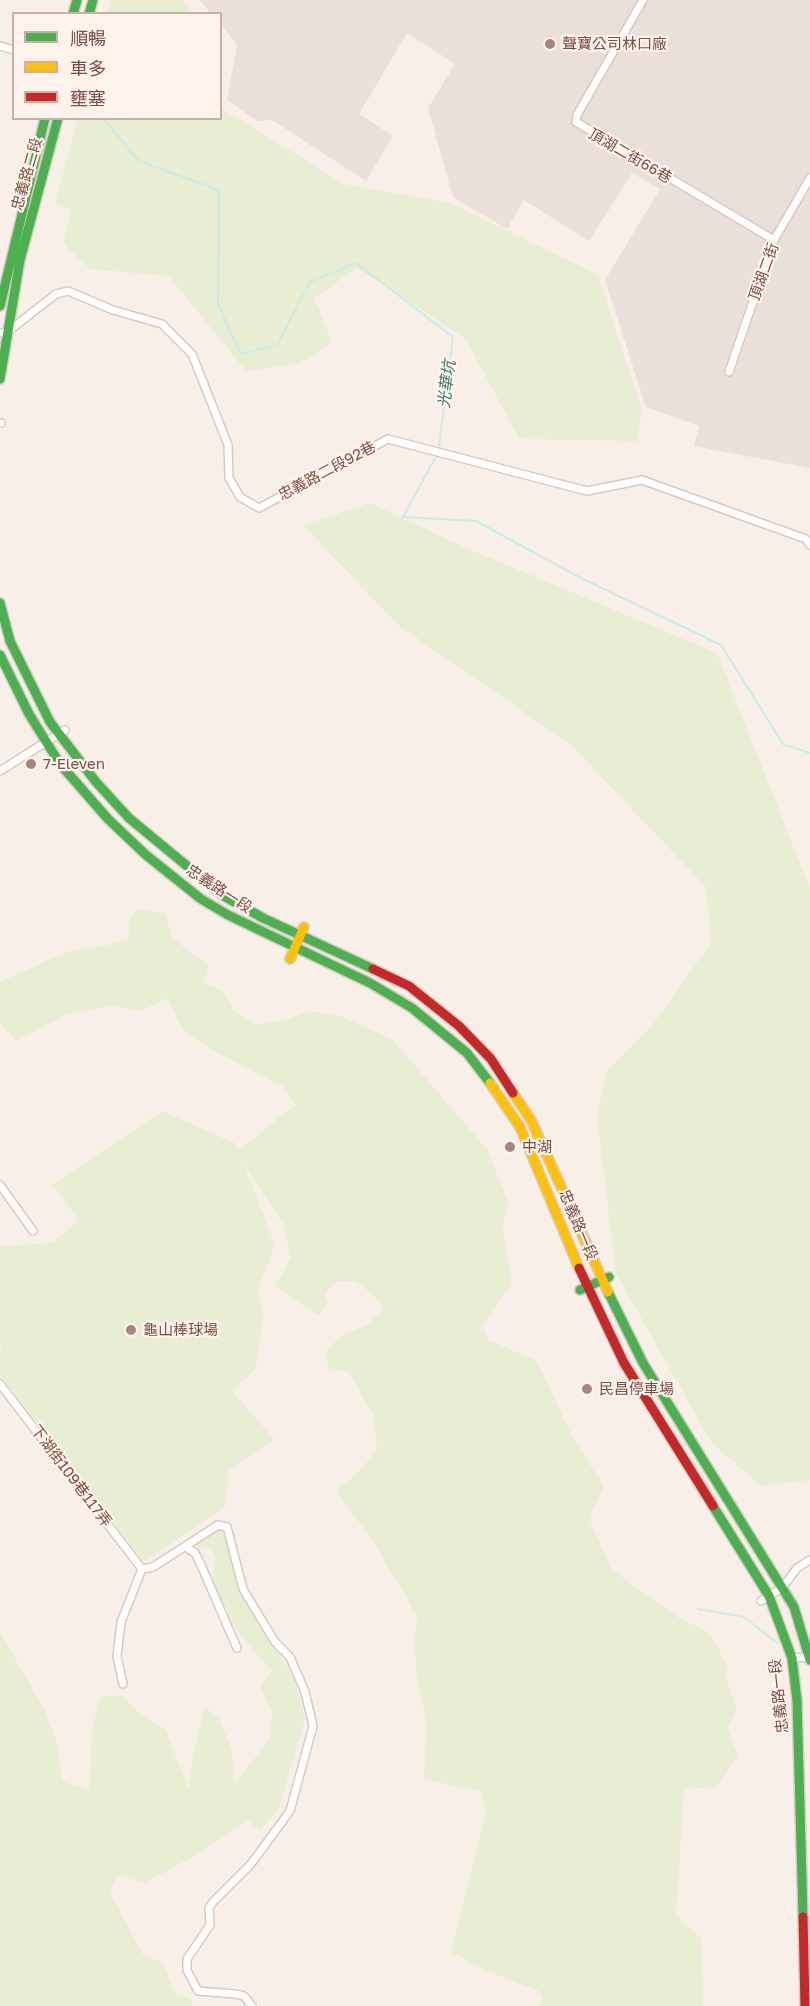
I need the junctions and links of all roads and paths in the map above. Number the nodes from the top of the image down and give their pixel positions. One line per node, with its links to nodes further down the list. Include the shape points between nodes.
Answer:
1 (643, 0): 5 (street, 頂湖二街66巷, via 576,122)
2 (45, 120): 6 (main road, 忠義路二段)
3 (57, 120): 7 (main road, 忠義路二段, via 33,202)
4 (810, 178): 5 (street, 頂湖二街)
5 (774, 240): 8 (street, 頂湖二街)
6 (0, 306)
7 (3, 333): 9 (main road, 忠義路二段); 10 (street, 忠義路二段92巷, via 56,294 68,291 113,310 162,324 192,354 228,445 229,478 240,497 259,507 388,439 587,491 642,480 806,539)
8 (729, 372)
9 (0, 380)
10 (810, 545)
11 (0, 603): 13 (main road, via 10,641 31,686)
12 (0, 655): 14 (main road, 忠義路一段)
13 (62, 732): 14 (street); 16 (main road, 忠義路一段, via 109,797 187,868 242,907)
14 (45, 742): 15 (street); 17 (main road, 忠義路一段, via 84,793 146,855 201,899)
15 (0, 771)
16 (303, 931): 17 (main road); 21 (main road, 忠義路一段, via 409,986 479,1045 531,1120)
17 (295, 948): 18 (main road); 22 (main road, 忠義路一段, via 394,995 467,1053 520,1127)
18 (291, 958)
19 (0, 1185): 20 (street)
20 (33, 1231)
21 (605, 1279): 22 (main road); 27 (main road, 忠義路一段, via 655,1383)
22 (584, 1288): 28 (main road, 忠義路一段, via 648,1405)
23 (0, 1384): 26 (street, 下湖街109巷117弄)
24 (186, 1547): 26 (street, via 153,1567); 29 (street, via 195,1553); 33 (street, via 218,1525 227,1527 243,1589 290,1657 305,1692 313,1726 290,1811 251,1864 213,1902 210,1925 187,1959 187,1970 198,1991 244,1996)
25 (810, 1560): 27 (street)
26 (142, 1569): 32 (street, via 121,1622 117,1656)
27 (783, 1587): 28 (street); 31 (main road, 忠義路一段, via 802,1626)
28 (765, 1598): 30 (main road, 忠義路一段)
29 (237, 1648)
30 (792, 1658): 31 (street); 34 (main road, 忠義路一段, via 797,1700)
31 (810, 1658)
32 (123, 1684)
33 (252, 2006)
34 (805, 2006)

